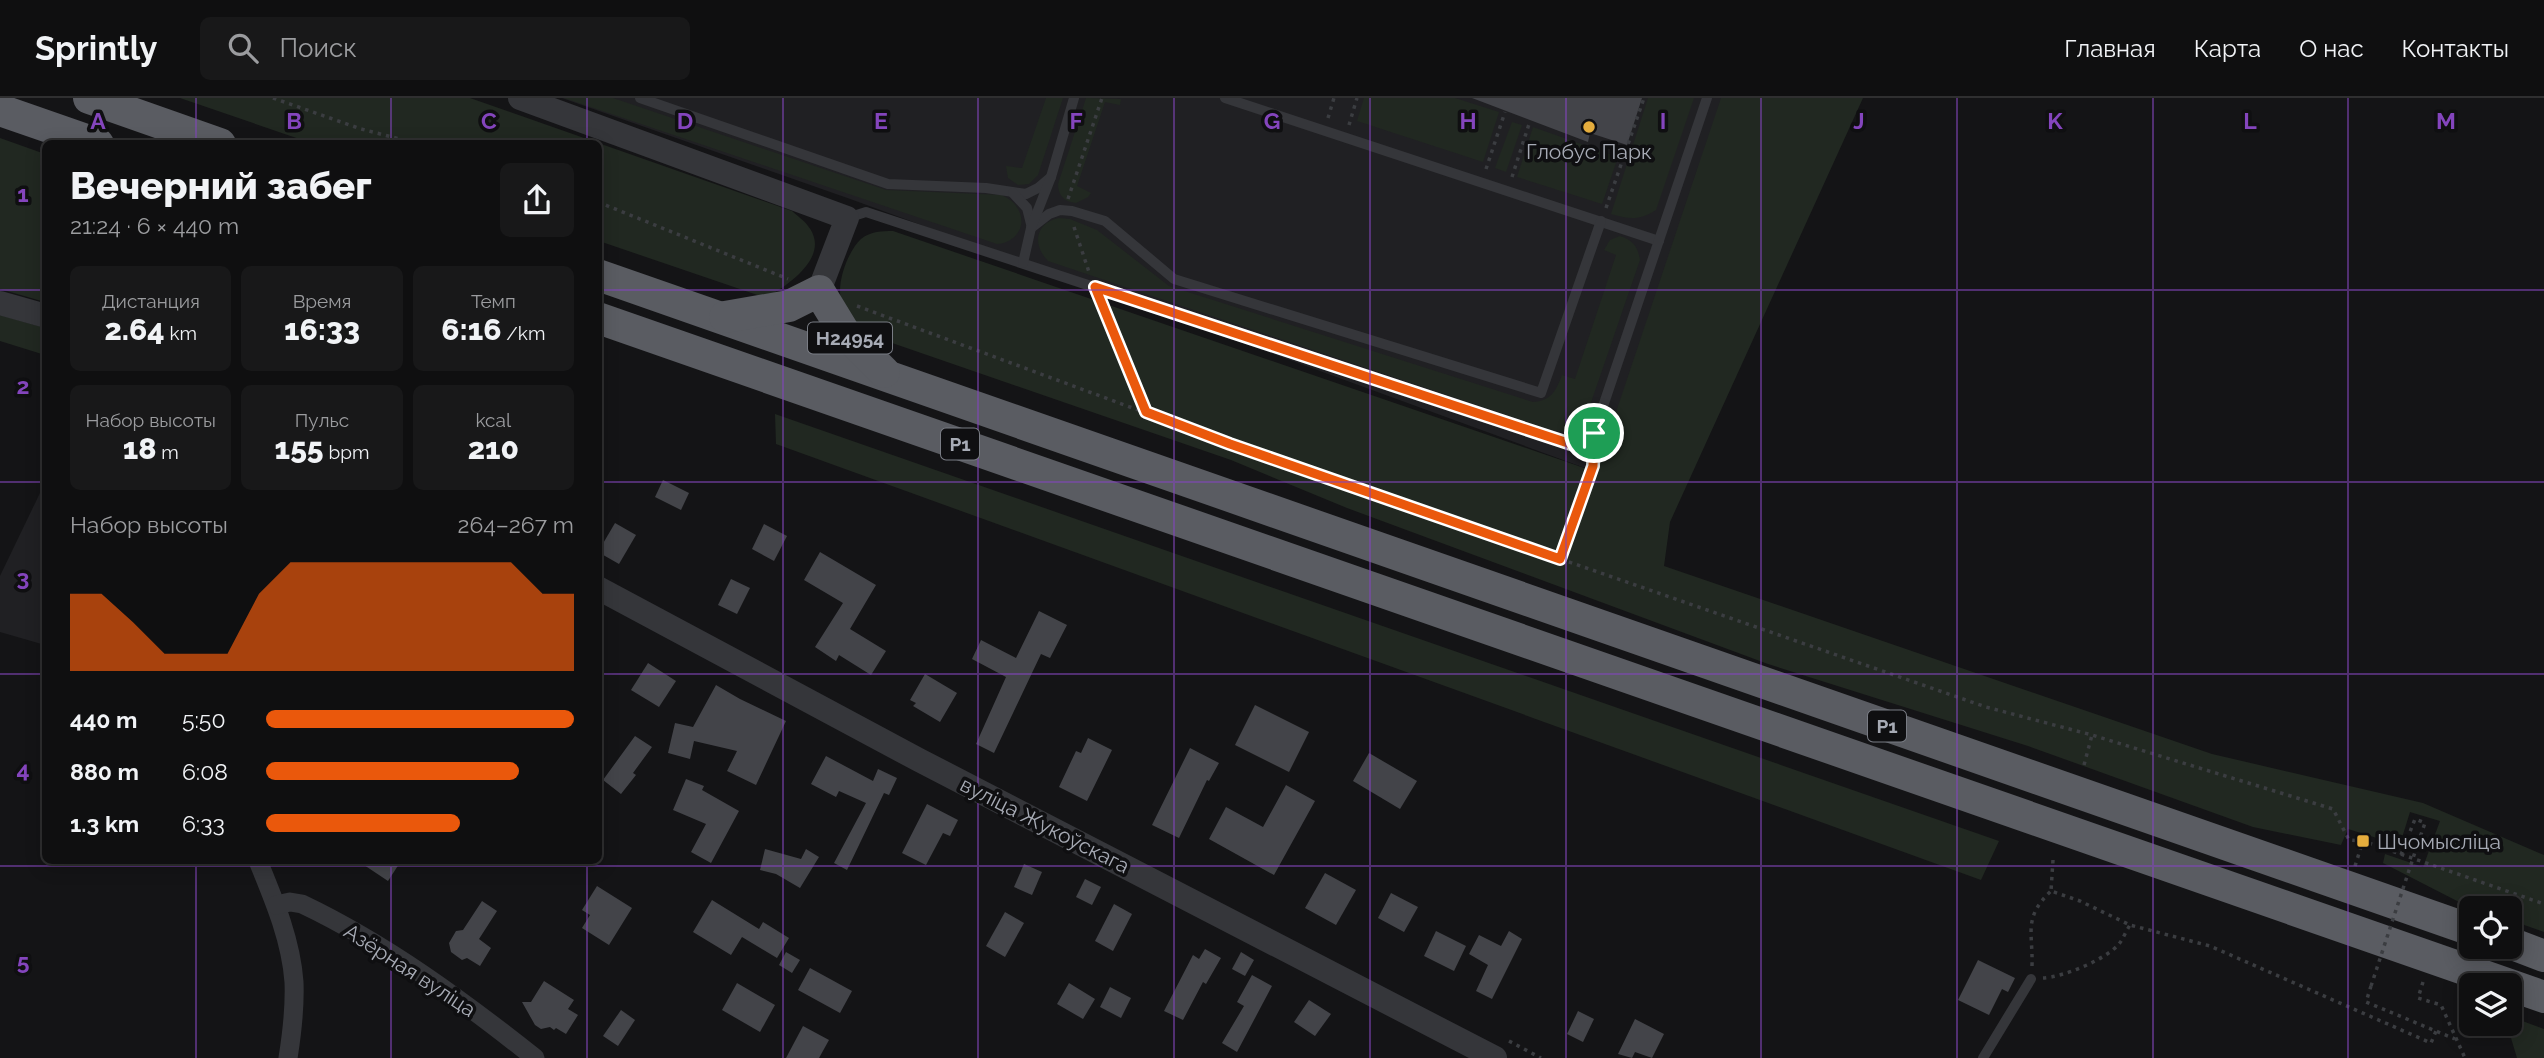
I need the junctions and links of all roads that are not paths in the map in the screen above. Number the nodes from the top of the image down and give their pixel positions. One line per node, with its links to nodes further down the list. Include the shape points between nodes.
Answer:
1 (89, 98): 9 (highway)
2 (520, 98): 12 (street)
3 (640, 98): 11 (lane, via 888,184)
4 (1074, 98): 10 (lane)
5 (1225, 98): 13 (lane)
6 (1707, 98): 15 (lane)
7 (0, 110): 8 (highway)
8 (86, 140)
9 (209, 140)
10 (1051, 177): 11 (lane, via 1026,194); 14 (lane)
11 (1012, 192): 14 (lane, via 1027,208)
12 (847, 218): 16 (lane, via 866,212); 18 (street)
13 (1601, 221): 14 (lane, via 1541,393 1174,279 1104,221 1060,211); 15 (lane)
14 (1031, 228): 16 (lane)
15 (1659, 241): 16 (lane, via 1594,433 1574,445)
16 (1023, 263)
17 (602, 276): 21 (highway, Р1)
18 (806, 286): 21 (highway, Н24954, via 789,306); 25 (highway, Н24954)
19 (0, 303): 20 (street)
20 (42, 315)
21 (720, 318): 25 (highway, Р1)
22 (602, 319): 23 (highway, Р1)
23 (638, 332): 24 (highway); 33 (highway, Р1)
24 (602, 337)
25 (890, 378): 29 (highway, Р1)
26 (602, 590): 36 (street, вуліца Жукоўскага)
27 (259, 864): 28 (street)
28 (276, 905): 34 (street, via 294,981); 35 (street, Азёрная вуліца, via 302,904 381,947)
29 (2459, 926)
30 (2522, 948): 31 (highway)
31 (2544, 956)
32 (2031, 979): 37 (lane)
33 (2544, 997)
34 (288, 1058)
35 (535, 1058)
36 (1495, 1058)
37 (1983, 1058)

